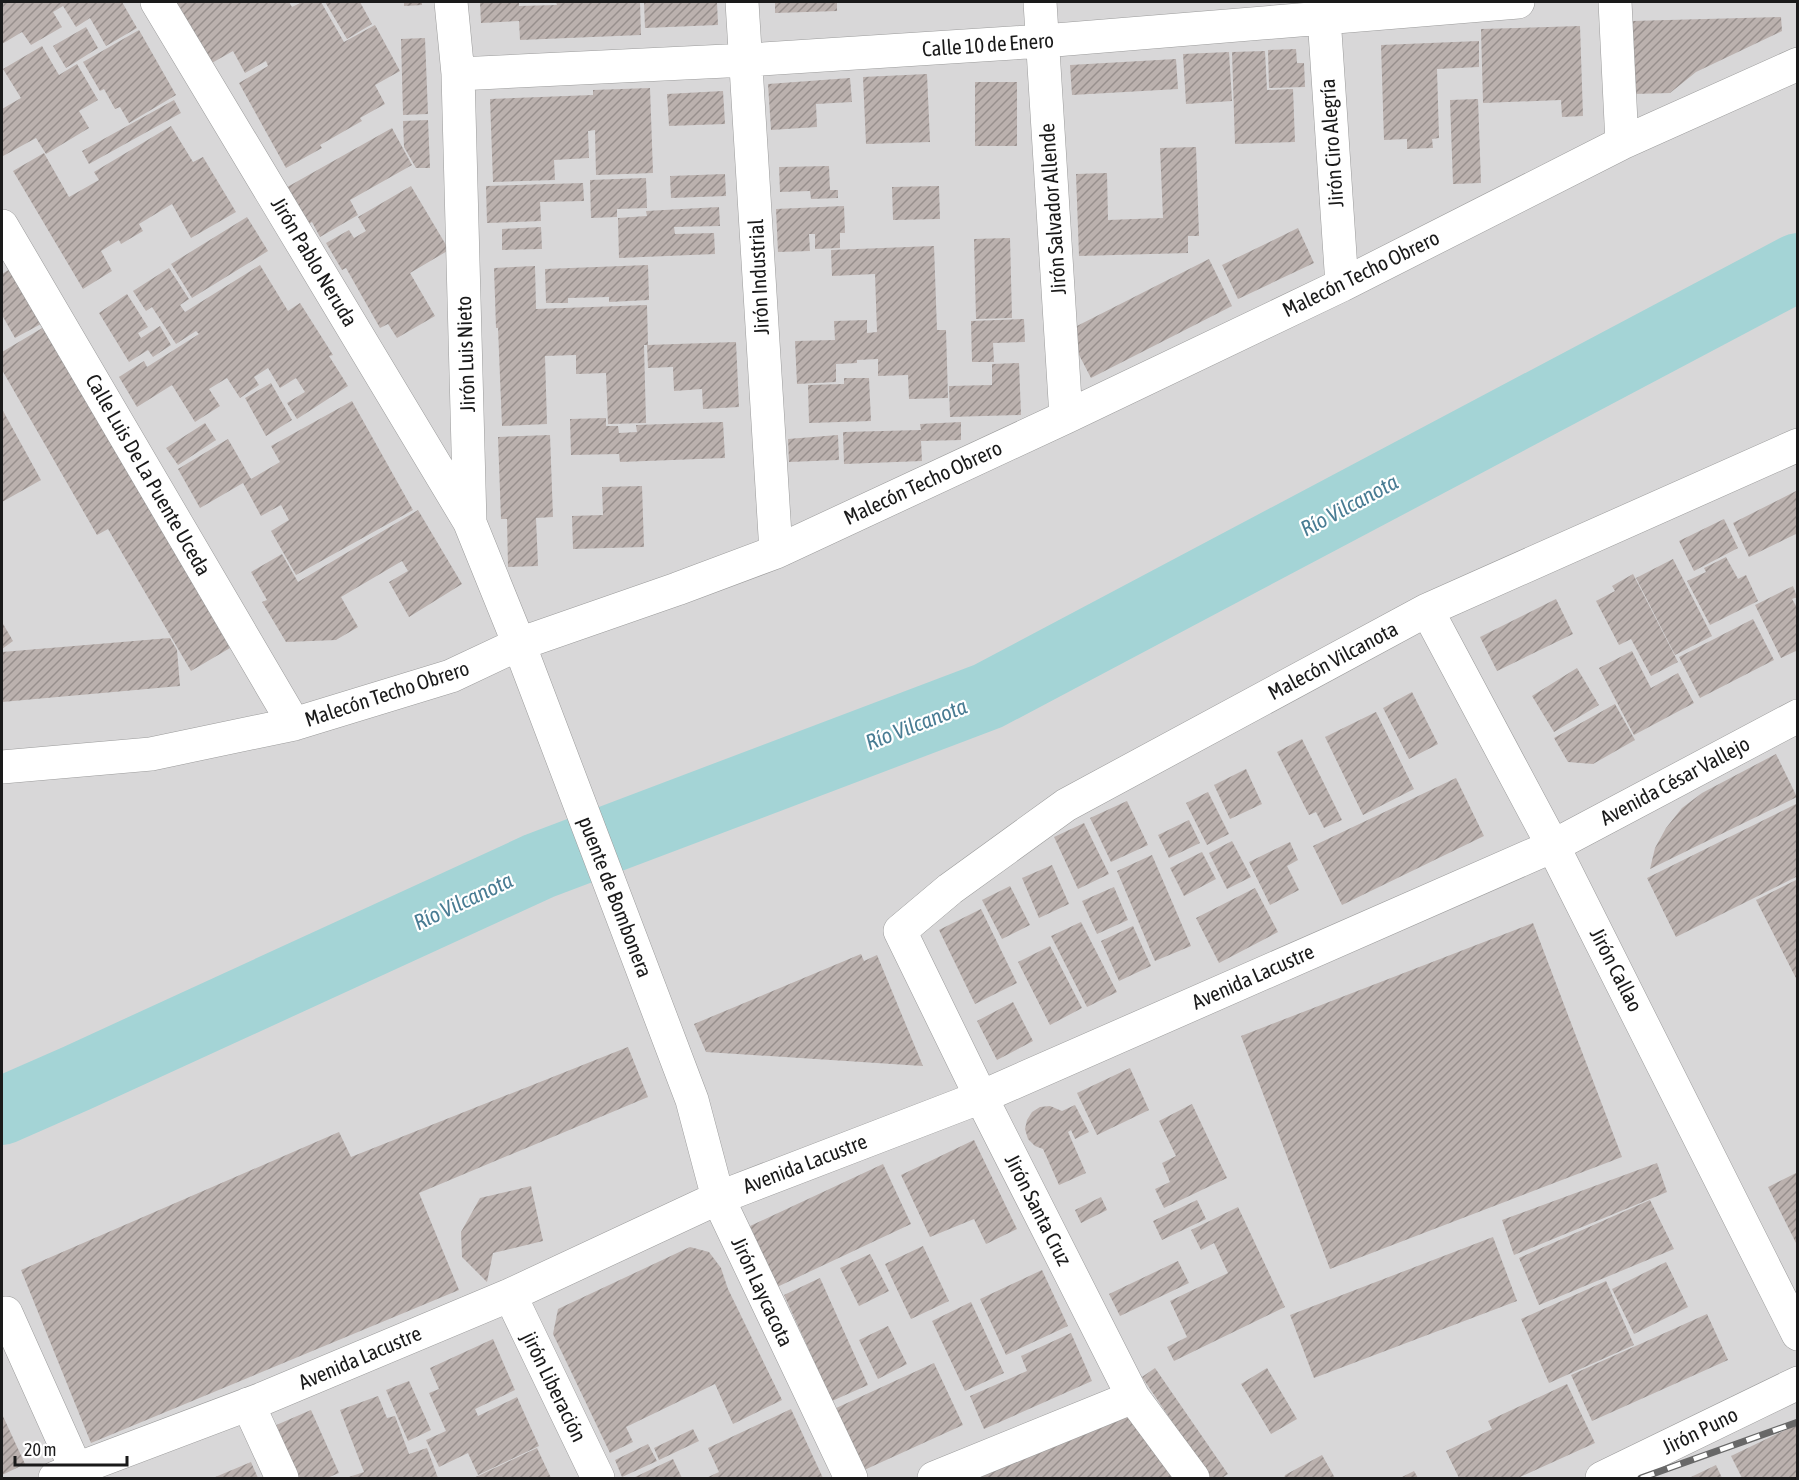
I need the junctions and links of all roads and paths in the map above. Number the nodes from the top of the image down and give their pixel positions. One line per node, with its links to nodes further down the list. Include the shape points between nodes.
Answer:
1 (157, 2): 17 (street, Jirón Pablo Neruda)
2 (451, 2): 11 (street, Jirón Luis Nieto)
3 (742, 2): 9 (street, Jirón Industrial)
4 (1040, 2): 8 (street, Jirón Salvador Allende)
5 (1518, 2): 7 (street, Calle 10 de Enero)
6 (1615, 2): 12 (street)
7 (1323, 9): 8 (street, Calle 10 de Enero); 14 (street, Jirón Ciro Alegría)
8 (1043, 41): 9 (street, Calle 10 de Enero); 15 (street, Jirón Salvador Allende)
9 (747, 60): 11 (street, Calle 10 de Enero); 18 (street, Jirón Industrial)
10 (1797, 64): 12 (street, Malecón Techo Obrero)
11 (458, 74): 17 (street, Jirón Luis Nieto)
12 (1622, 143): 14 (street, Malecón Techo Obrero)
13 (2, 226): 23 (street, Calle Luis De La Puente Uceda)
14 (1342, 285): 15 (street, Malecón Techo Obrero)
15 (1066, 417): 18 (street, Malecón Techo Obrero)
16 (1797, 445): 19 (street, Malecón Vilcanota)
17 (470, 523): 20 (street, Jirón Luis Nieto)
18 (776, 552): 20 (street, Malecón Techo Obrero)
19 (1427, 610): 25 (street, Jirón Callao); 26 (street, Malecón Vilcanota, via 1066,804)
20 (519, 644): 21 (street, Jirón Luis Nieto); 23 (street, Malecón Techo Obrero, via 451,676)
21 (538, 694): 28 (street, puente de Bombonera)
22 (1797, 716): 25 (street, Avenida César Vallejo)
23 (294, 724): 24 (street, Malecón Techo Obrero, via 151,754)
24 (2, 767)
25 (1553, 846): 27 (street, Avenida Lacustre); 32 (street, Jirón Callao)
26 (900, 931): 27 (street, Jirón Santa Cruz)
27 (981, 1097): 29 (street, Avenida Lacustre); 34 (street, Jirón Santa Cruz)
28 (692, 1100): 29 (street, Jirón Laycacota)
29 (717, 1198): 30 (street, Avenida Lacustre); 39 (street, Jirón Laycacota)
30 (510, 1295): 35 (street, Avenida Lacustre); 38 (street, jirón Liberación)
31 (4, 1314): 36 (street)
32 (1797, 1334)
33 (1797, 1383): 42 (street, Jirón Puno)
34 (1133, 1396): 40 (street); 41 (street, Jirón Santa Cruz)
35 (248, 1404): 36 (street, Avenida Lacustre); 37 (street)
36 (70, 1475)
37 (282, 1479)
38 (598, 1479)
39 (851, 1479)
40 (934, 1479)
41 (1193, 1479)
42 (1602, 1479)

